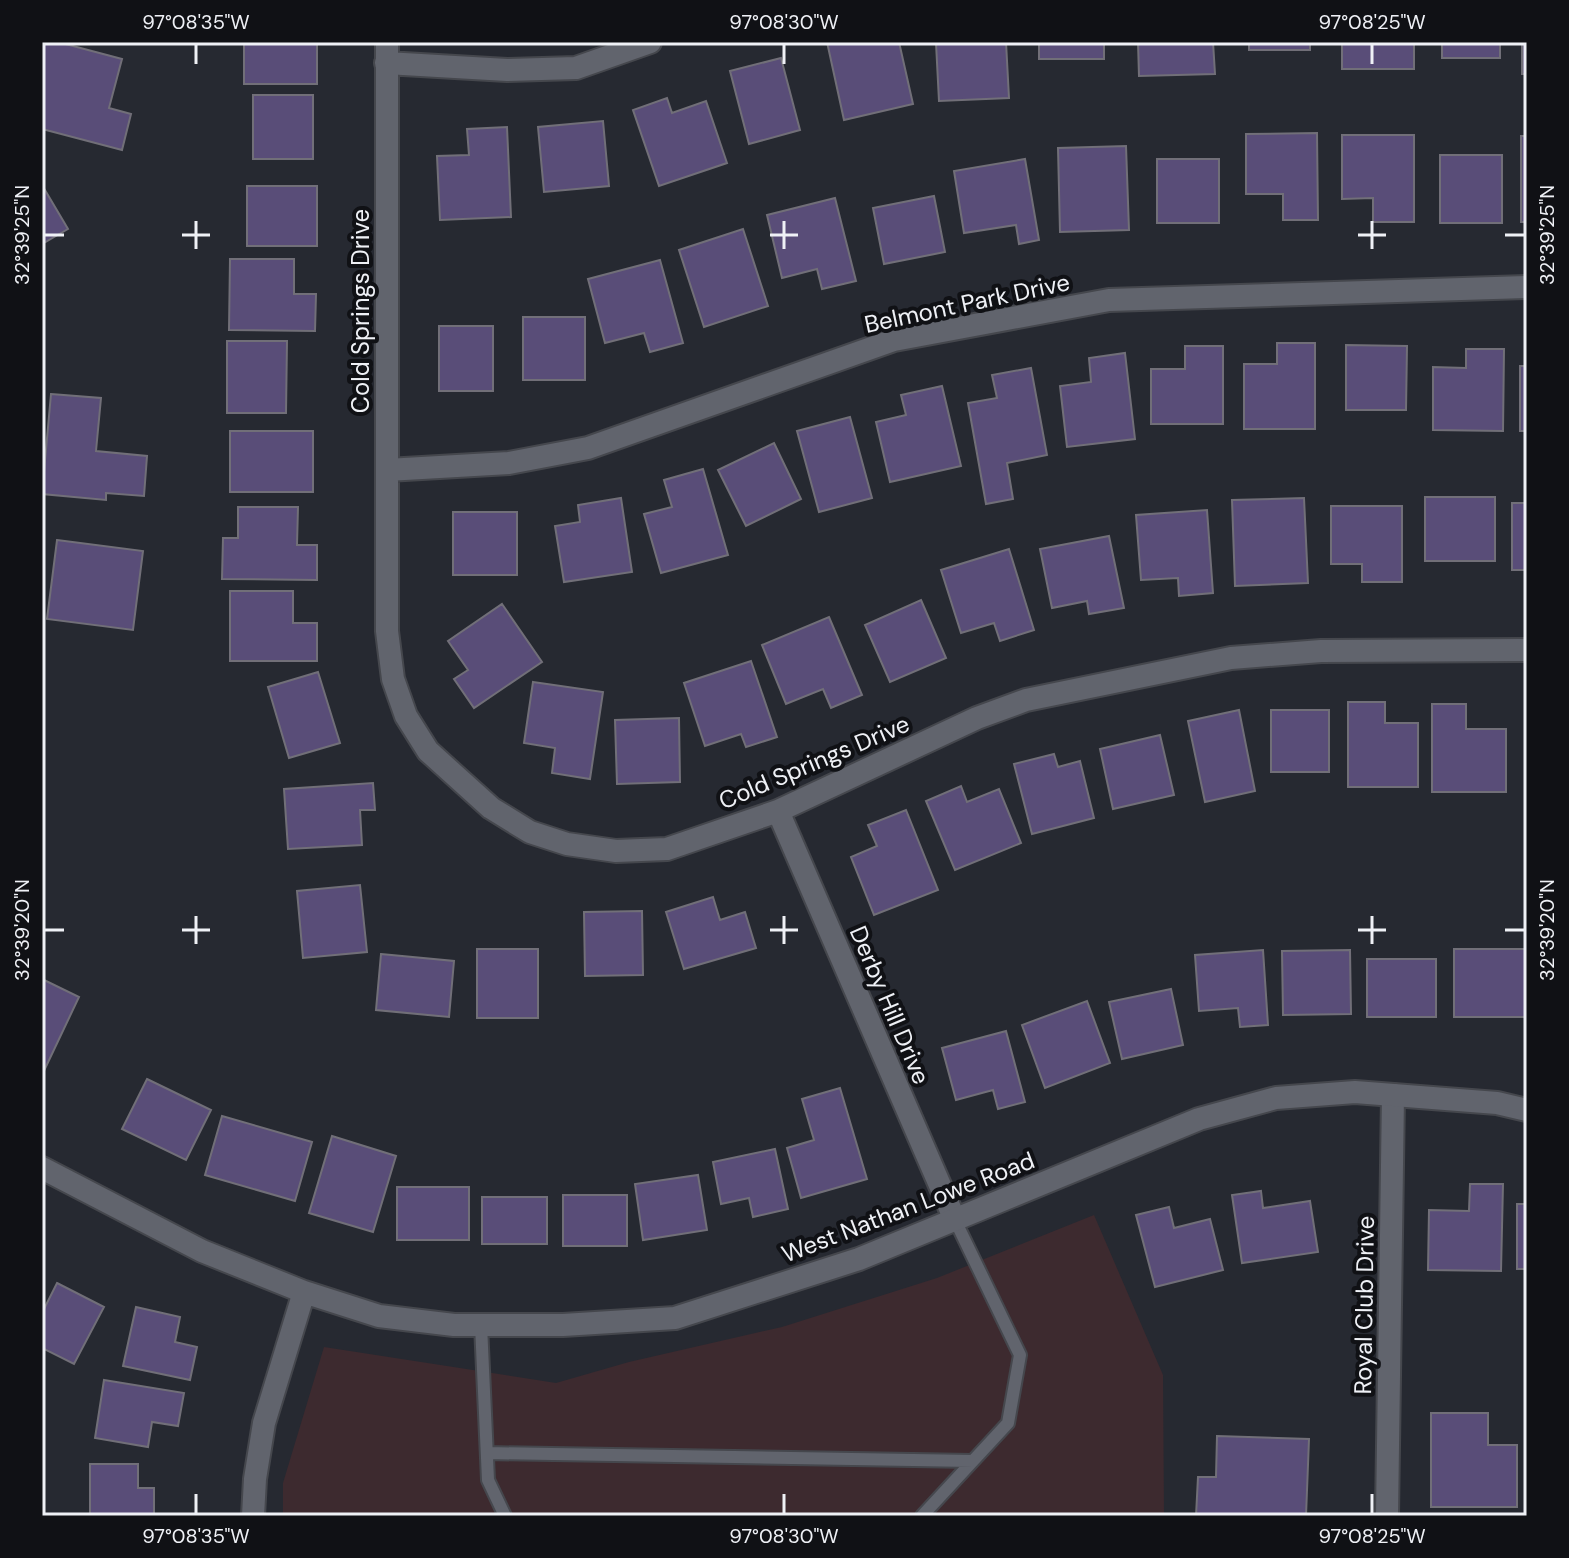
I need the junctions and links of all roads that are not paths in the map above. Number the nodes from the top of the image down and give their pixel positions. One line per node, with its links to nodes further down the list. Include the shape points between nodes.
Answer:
1 (650, 42): 2 (street, via 576,68 507,70)
2 (386, 52): 4 (street, Cold Springs Drive)
3 (1527, 287): 4 (street, Belmont Park Drive, via 1109,300 894,340 588,448 509,463)
4 (387, 470): 6 (street, Cold Springs Drive, via 387,631 393,679 406,716 428,751 491,808 530,832 616,851 667,849)
5 (1527, 650): 6 (street, Cold Springs Drive, via 1321,651 1231,658 1026,700)
6 (778, 811): 10 (street, Derby Hill Drive)
7 (1393, 1095): 8 (street, West Nathan Lowe Road); 10 (street, West Nathan Lowe Road, via 1276,1098 1199,1119); 18 (street, Royal Club Drive)
8 (1527, 1110)
9 (42, 1168): 11 (street, West Nathan Lowe Road, via 202,1251)
10 (955, 1220): 12 (street, West Nathan Lowe Road, via 859,1259 675,1318); 14 (lane, via 1020,1355 1008,1423)
11 (304, 1292): 12 (street, West Nathan Lowe Road, via 379,1316); 15 (street, via 264,1423)
12 (481, 1325): 13 (lane)
13 (487, 1453): 14 (lane); 16 (lane, via 488,1480)
14 (973, 1461): 17 (lane)
15 (253, 1516)
16 (505, 1516)
17 (922, 1516)
18 (1387, 1516)

